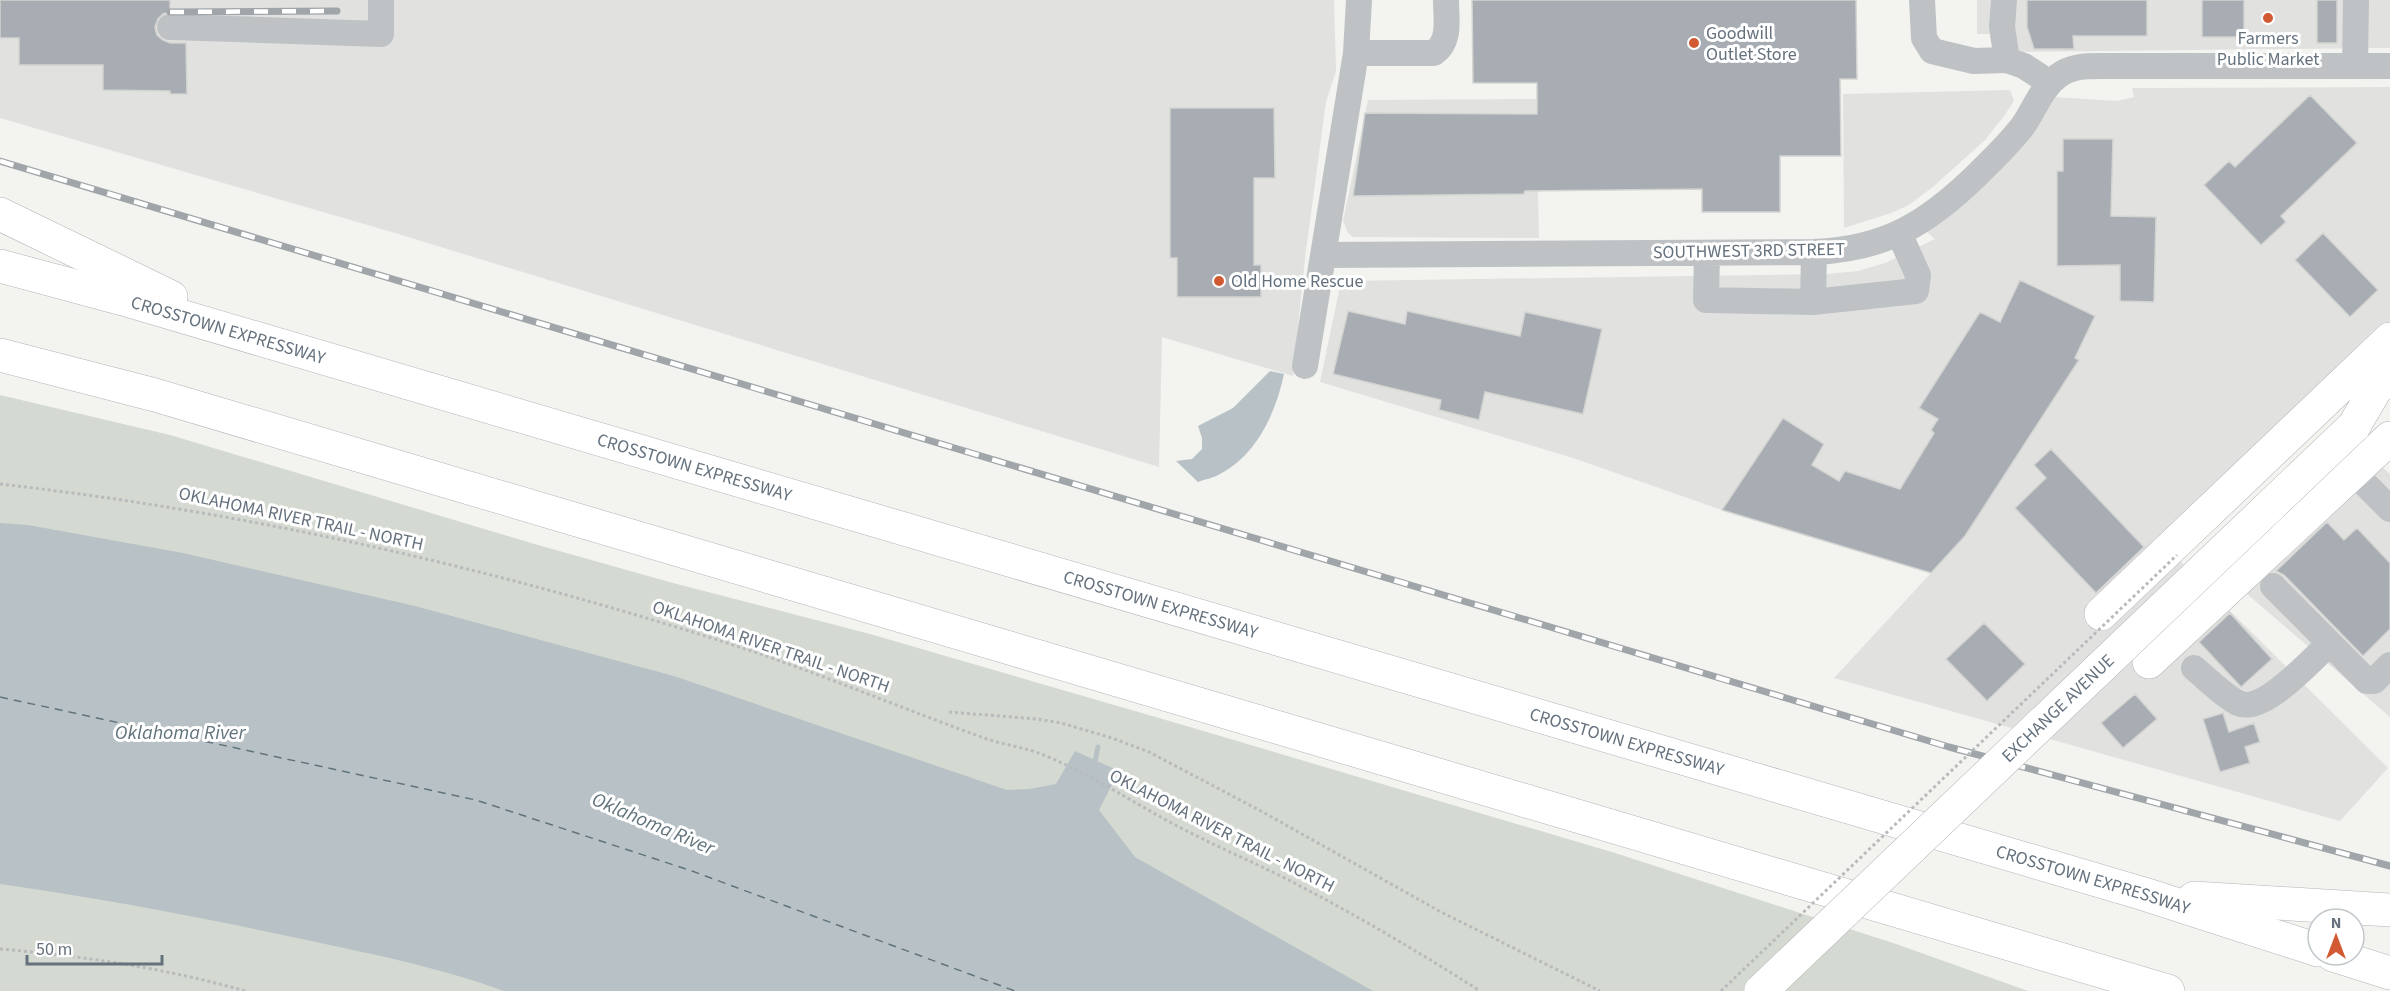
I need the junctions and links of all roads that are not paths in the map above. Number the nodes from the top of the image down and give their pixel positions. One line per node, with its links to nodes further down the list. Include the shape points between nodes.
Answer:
1 (381, 0): 7 (street, via 381,34)
2 (1359, 0): 8 (street)
3 (1446, 0): 8 (street, via 1446,38 1434,53)
4 (1922, 0): 9 (street, via 1924,38 1932,51 1974,61)
5 (2004, 0): 9 (street, via 2002,27)
6 (2356, 0): 10 (street)
7 (171, 27)
8 (1356, 53): 17 (street)
9 (2007, 60): 12 (street)
10 (2355, 66): 11 (street, SOUTHWEST 3RD STREET); 12 (street, SOUTHWEST 3RD STREET, via 2088,66 2068,70)
11 (2390, 66)
12 (2050, 83): 14 (street, SOUTHWEST 3RD STREET, via 2024,125 1999,154 1944,206)
13 (0, 214): 20 (main road)
14 (1899, 233): 15 (street, SOUTHWEST 3RD STREET, via 1858,248); 19 (street, via 1918,275 1916,291)
15 (1814, 252): 16 (street, SOUTHWEST 3RD STREET); 19 (street)
16 (1707, 253): 17 (street, SOUTHWEST 3RD STREET); 19 (street, via 1706,300)
17 (1323, 255): 23 (street)
18 (0, 266): 20 (main road, CROSSTOWN EXPRESSWAY)
19 (1814, 302)
20 (256, 339): 38 (main road, CROSSTOWN EXPRESSWAY)
21 (2390, 339): 33 (main road)
22 (0, 355): 26 (main road)
23 (1305, 366)
24 (0, 374): 26 (main road)
25 (2390, 375): 28 (main road, EXCHANGE AVENUE, via 2375,390)
26 (154, 395): 39 (main road)
27 (2390, 408): 28 (main road, EXCHANGE AVENUE)
28 (2354, 426): 44 (main road, EXCHANGE AVENUE, bridge)
29 (2390, 438): 30 (main road)
30 (2353, 472): 31 (street); 35 (main road)
31 (2390, 509)
32 (2273, 586): 34 (street)
33 (2101, 614): 35 (street)
34 (2330, 644): 36 (street, via 2370,682); 37 (street, via 2268,699 2252,704 2239,704)
35 (2150, 662)
36 (2390, 665)
37 (2194, 668)
38 (2144, 894): 40 (main road); 41 (main road, CROSSTOWN EXPRESSWAY)
39 (1895, 909): 45 (main road); 46 (main road)
40 (2390, 910)
41 (2306, 946)
42 (2366, 965): 43 (main road)
43 (2390, 973)
44 (1761, 991)
45 (2094, 991)
46 (2168, 991)

